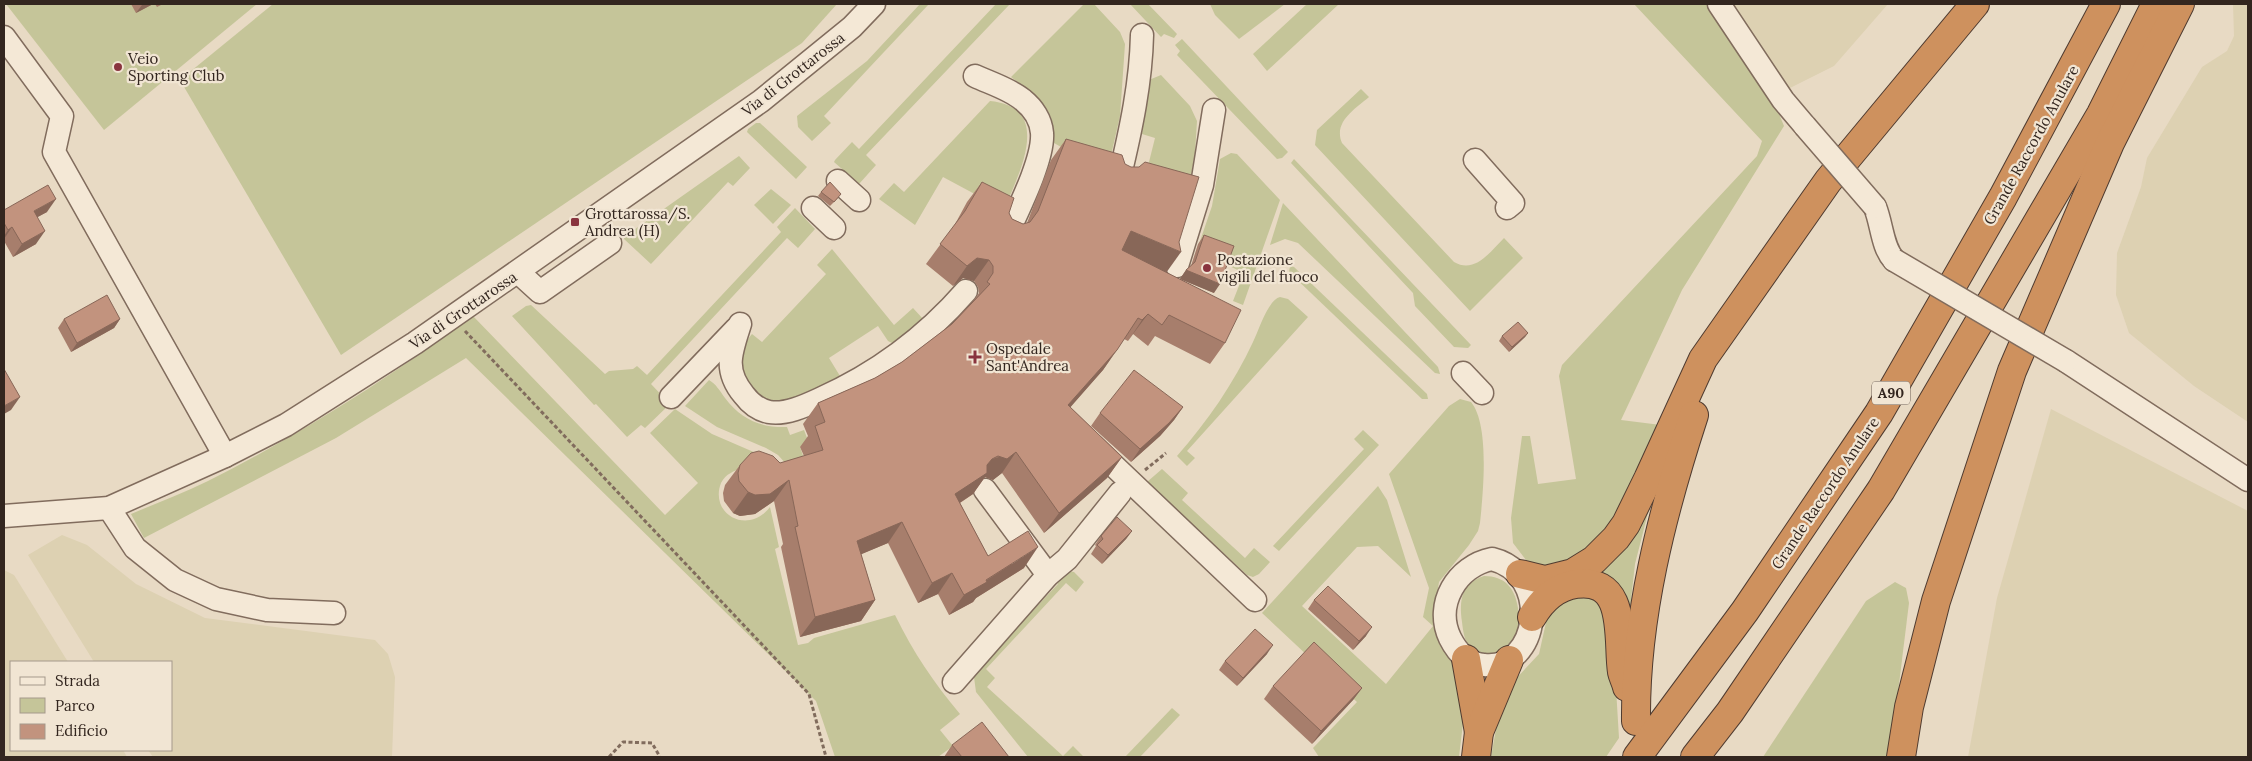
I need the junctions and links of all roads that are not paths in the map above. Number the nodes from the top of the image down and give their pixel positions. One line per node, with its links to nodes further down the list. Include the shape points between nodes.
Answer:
1 (874, 4): 21 (street, Via di Grottarossa, via 852,27 782,85)
2 (1718, 4): 29 (street, bridge, via 1783,100 1875,207 1884,231 1887,252 1894,260 2066,361)
3 (1975, 4): 22 (highway, via 1828,181)
4 (2106, 4): 43 (highway, Grande Raccordo Anulare / A90, via 2008,188 1879,413 1745,611)
5 (2156, 4): 44 (highway, A90, via 2101,114 1881,490 1730,712)
6 (2180, 4): 45 (highway, via 2110,143 2012,371 1936,601 1909,706)
7 (1142, 35): 12 (street, via 1142,57)
8 (4, 37): 28 (street, via 62,116 54,152)
9 (975, 76): 18 (street, via 1023,100 1033,110 1041,126 1038,156)
10 (1214, 110): 20 (street, via 1202,185)
11 (1475, 160): 16 (street, via 1513,203)
12 (1120, 175)
13 (838, 181): 14 (street)
14 (859, 200)
15 (813, 208): 17 (street)
16 (1507, 208)
17 (834, 228)
18 (1008, 232)
19 (610, 243): 21 (street, via 540,292)
20 (1177, 266)
21 (518, 272): 28 (street, Via di Grottarossa, via 286,425)
22 (1753, 289): 34 (highway, via 1703,359 1648,479 1616,538 1594,560 1568,575 1545,580); 38 (highway, via 1698,405 1675,473 1651,574 1642,630 1636,717 1622,672 1617,609 1605,591 1587,584 1565,587 1545,598)
23 (966, 292): 26 (street, via 922,335 874,372 810,404 768,412 742,394 730,363 740,324)
24 (1463, 373): 25 (street)
25 (1482, 393)
26 (671, 397)
27 (1080, 432): 36 (street)
28 (225, 456): 32 (street, Via di Grottarossa)
29 (2248, 480)
30 (985, 490): 35 (street)
31 (1120, 493): 35 (street, via 1067,559)
32 (110, 508): 33 (street, Via di Grottarossa); 37 (street, via 135,548 176,580 216,599 267,610)
33 (4, 516)
34 (1520, 574): 38 (street, via 1530,595); 39 (street, via 1503,562 1492,559 1472,566 1456,580 1446,601 1446,626 1454,645)
35 (1048, 575): 41 (street)
36 (1255, 600)
37 (334, 614)
38 (1532, 617): 40 (street, via 1528,637)
39 (1466, 659): 40 (street, via 1490,666); 42 (highway)
40 (1508, 660): 42 (highway)
41 (954, 682)
42 (1477, 744)
43 (1636, 757)
44 (1695, 757)
45 (1901, 757)

